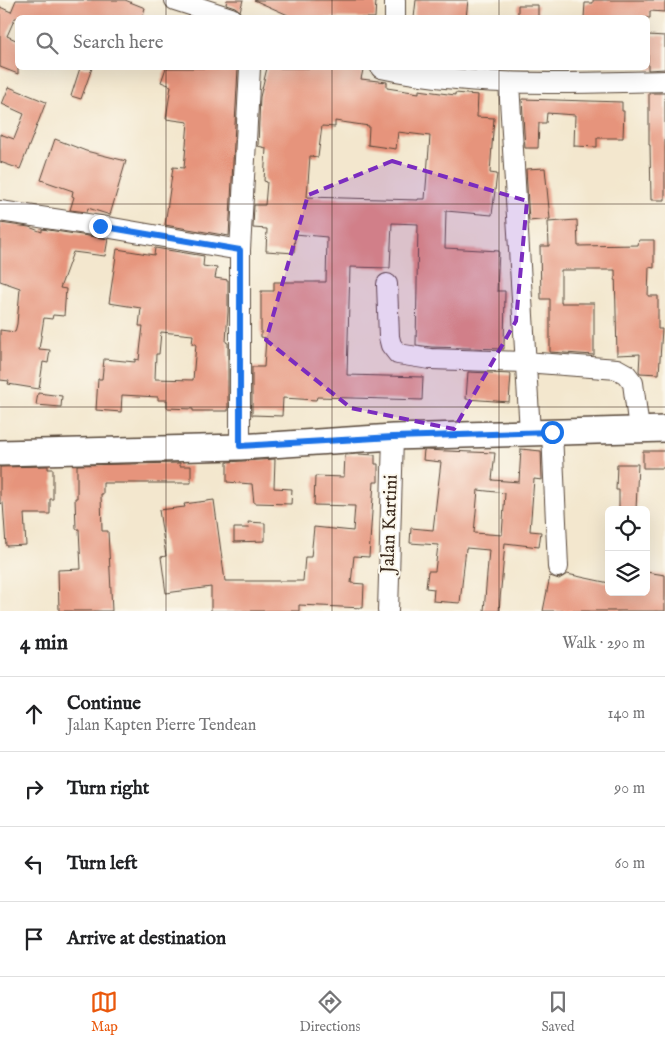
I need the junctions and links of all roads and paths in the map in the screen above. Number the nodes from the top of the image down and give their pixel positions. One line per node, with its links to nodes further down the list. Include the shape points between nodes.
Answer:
1 (175, 0): 3 (street)
2 (396, 0): 4 (street)
3 (222, 15)
4 (394, 15)
5 (250, 70): 10 (street)
6 (403, 70): 8 (street)
7 (665, 81): 8 (street)
8 (509, 84): 12 (street)
9 (0, 211): 10 (street)
10 (240, 250): 17 (street)
11 (387, 284): 12 (street, via 389,337 398,354 430,359)
12 (525, 362): 14 (street, via 617,369 626,374 633,383); 15 (street)
13 (665, 429): 14 (main road)
14 (639, 430): 15 (main road)
15 (541, 432): 16 (main road); 19 (street)
16 (393, 437): 17 (main road); 20 (street, Jalan Kartini)
17 (240, 446): 18 (main road)
18 (0, 453)
19 (558, 567)
20 (388, 611)

